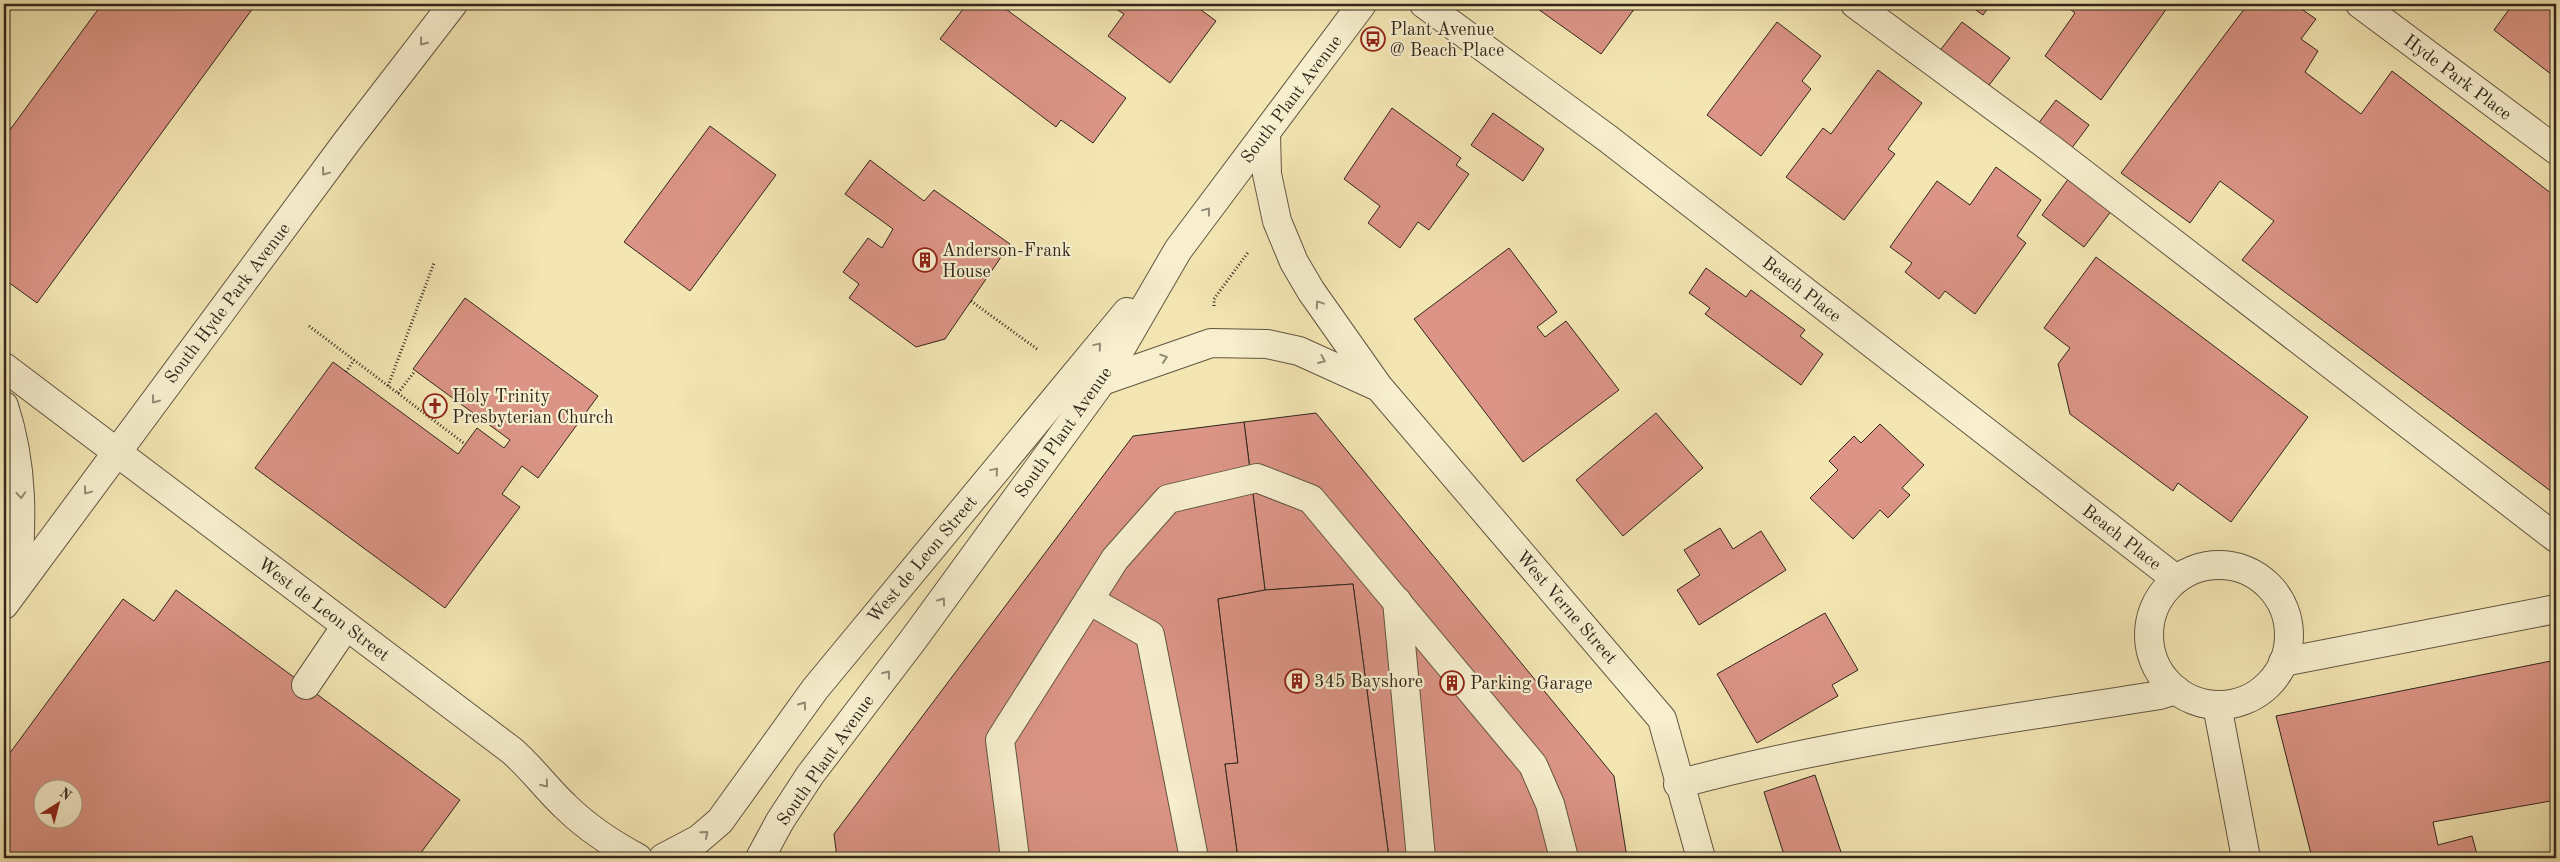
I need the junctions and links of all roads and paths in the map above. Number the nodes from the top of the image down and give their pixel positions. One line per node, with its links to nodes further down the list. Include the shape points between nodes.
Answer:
1 (453, 4): 25 (street, South Hyde Park Avenue, one-way to 25)
2 (1362, 4): 6 (street, South Plant Avenue)
3 (1424, 4): 27 (street, Beach Place, via 1607,138)
4 (1855, 4): 26 (street, via 2050,148)
5 (2360, 4): 7 (street, Hyde Park Place)
6 (1266, 133): 9 (street, South Plant Avenue, one-way to 6); 21 (street, West Verne Street, one-way to 6, via 1311,291 1281,234 1267,174)
7 (2556, 150)
8 (1253, 246): 12 (path, via 1214,299)
9 (1178, 250): 19 (street, South Plant Avenue); 39 (street, West de Leon Street, one-way to 9, via 699,839 720,821 815,689)
10 (434, 263): 20 (path)
11 (972, 301): 14 (path)
12 (1213, 316)
13 (308, 326): 15 (path)
14 (1037, 349)
15 (354, 360): 18 (path); 20 (path)
16 (4, 367): 25 (street, West de Leon Street)
17 (416, 371): 22 (path)
18 (346, 372)
19 (1102, 381): 21 (street, West Verne Street, one-way to 21, via 1211,343 1267,344 1299,351); 40 (street, South Plant Avenue, one-way to 19, via 810,775)
20 (388, 386): 22 (path)
21 (1378, 386): 37 (street, West Verne Street, via 1662,719)
22 (398, 393): 24 (path)
23 (4, 406): 28 (street, one-way to 28, via 17,454 22,523)
24 (465, 444)
25 (116, 452): 28 (street, South Hyde Park Avenue, one-way to 28); 32 (street, West de Leon Street)
26 (2556, 538)
27 (2176, 579): 33 (street, via 2198,568 2222,565 2245,570 2266,583 2280,600 2287,620 2289,642); 35 (street, via 2161,595 2151,615 2148,637 2153,659 2164,679)
28 (10, 595)
29 (1089, 600): 30 (street, via 1115,559 1168,499 1257,478 1311,499); 41 (street, via 1000,740); 42 (street, via 1150,635)
30 (1397, 601): 43 (street); 44 (street, via 1533,765 1550,804)
31 (2556, 609): 33 (street)
32 (346, 626): 34 (street); 38 (street, West de Leon Street, one-way to 38, via 510,750 573,814)
33 (2283, 662): 36 (street, via 2274,679 2259,693 2240,702)
34 (306, 685)
35 (2176, 690): 36 (street, via 2198,702); 37 (street, via 1912,734)
36 (2217, 705): 46 (street)
37 (1678, 784): 45 (street, West Verne Street)
38 (638, 858)
39 (663, 858)
40 (760, 858)
41 (1015, 858)
42 (1194, 858)
43 (1421, 858)
44 (1564, 858)
45 (1700, 858)
46 (2246, 858)

